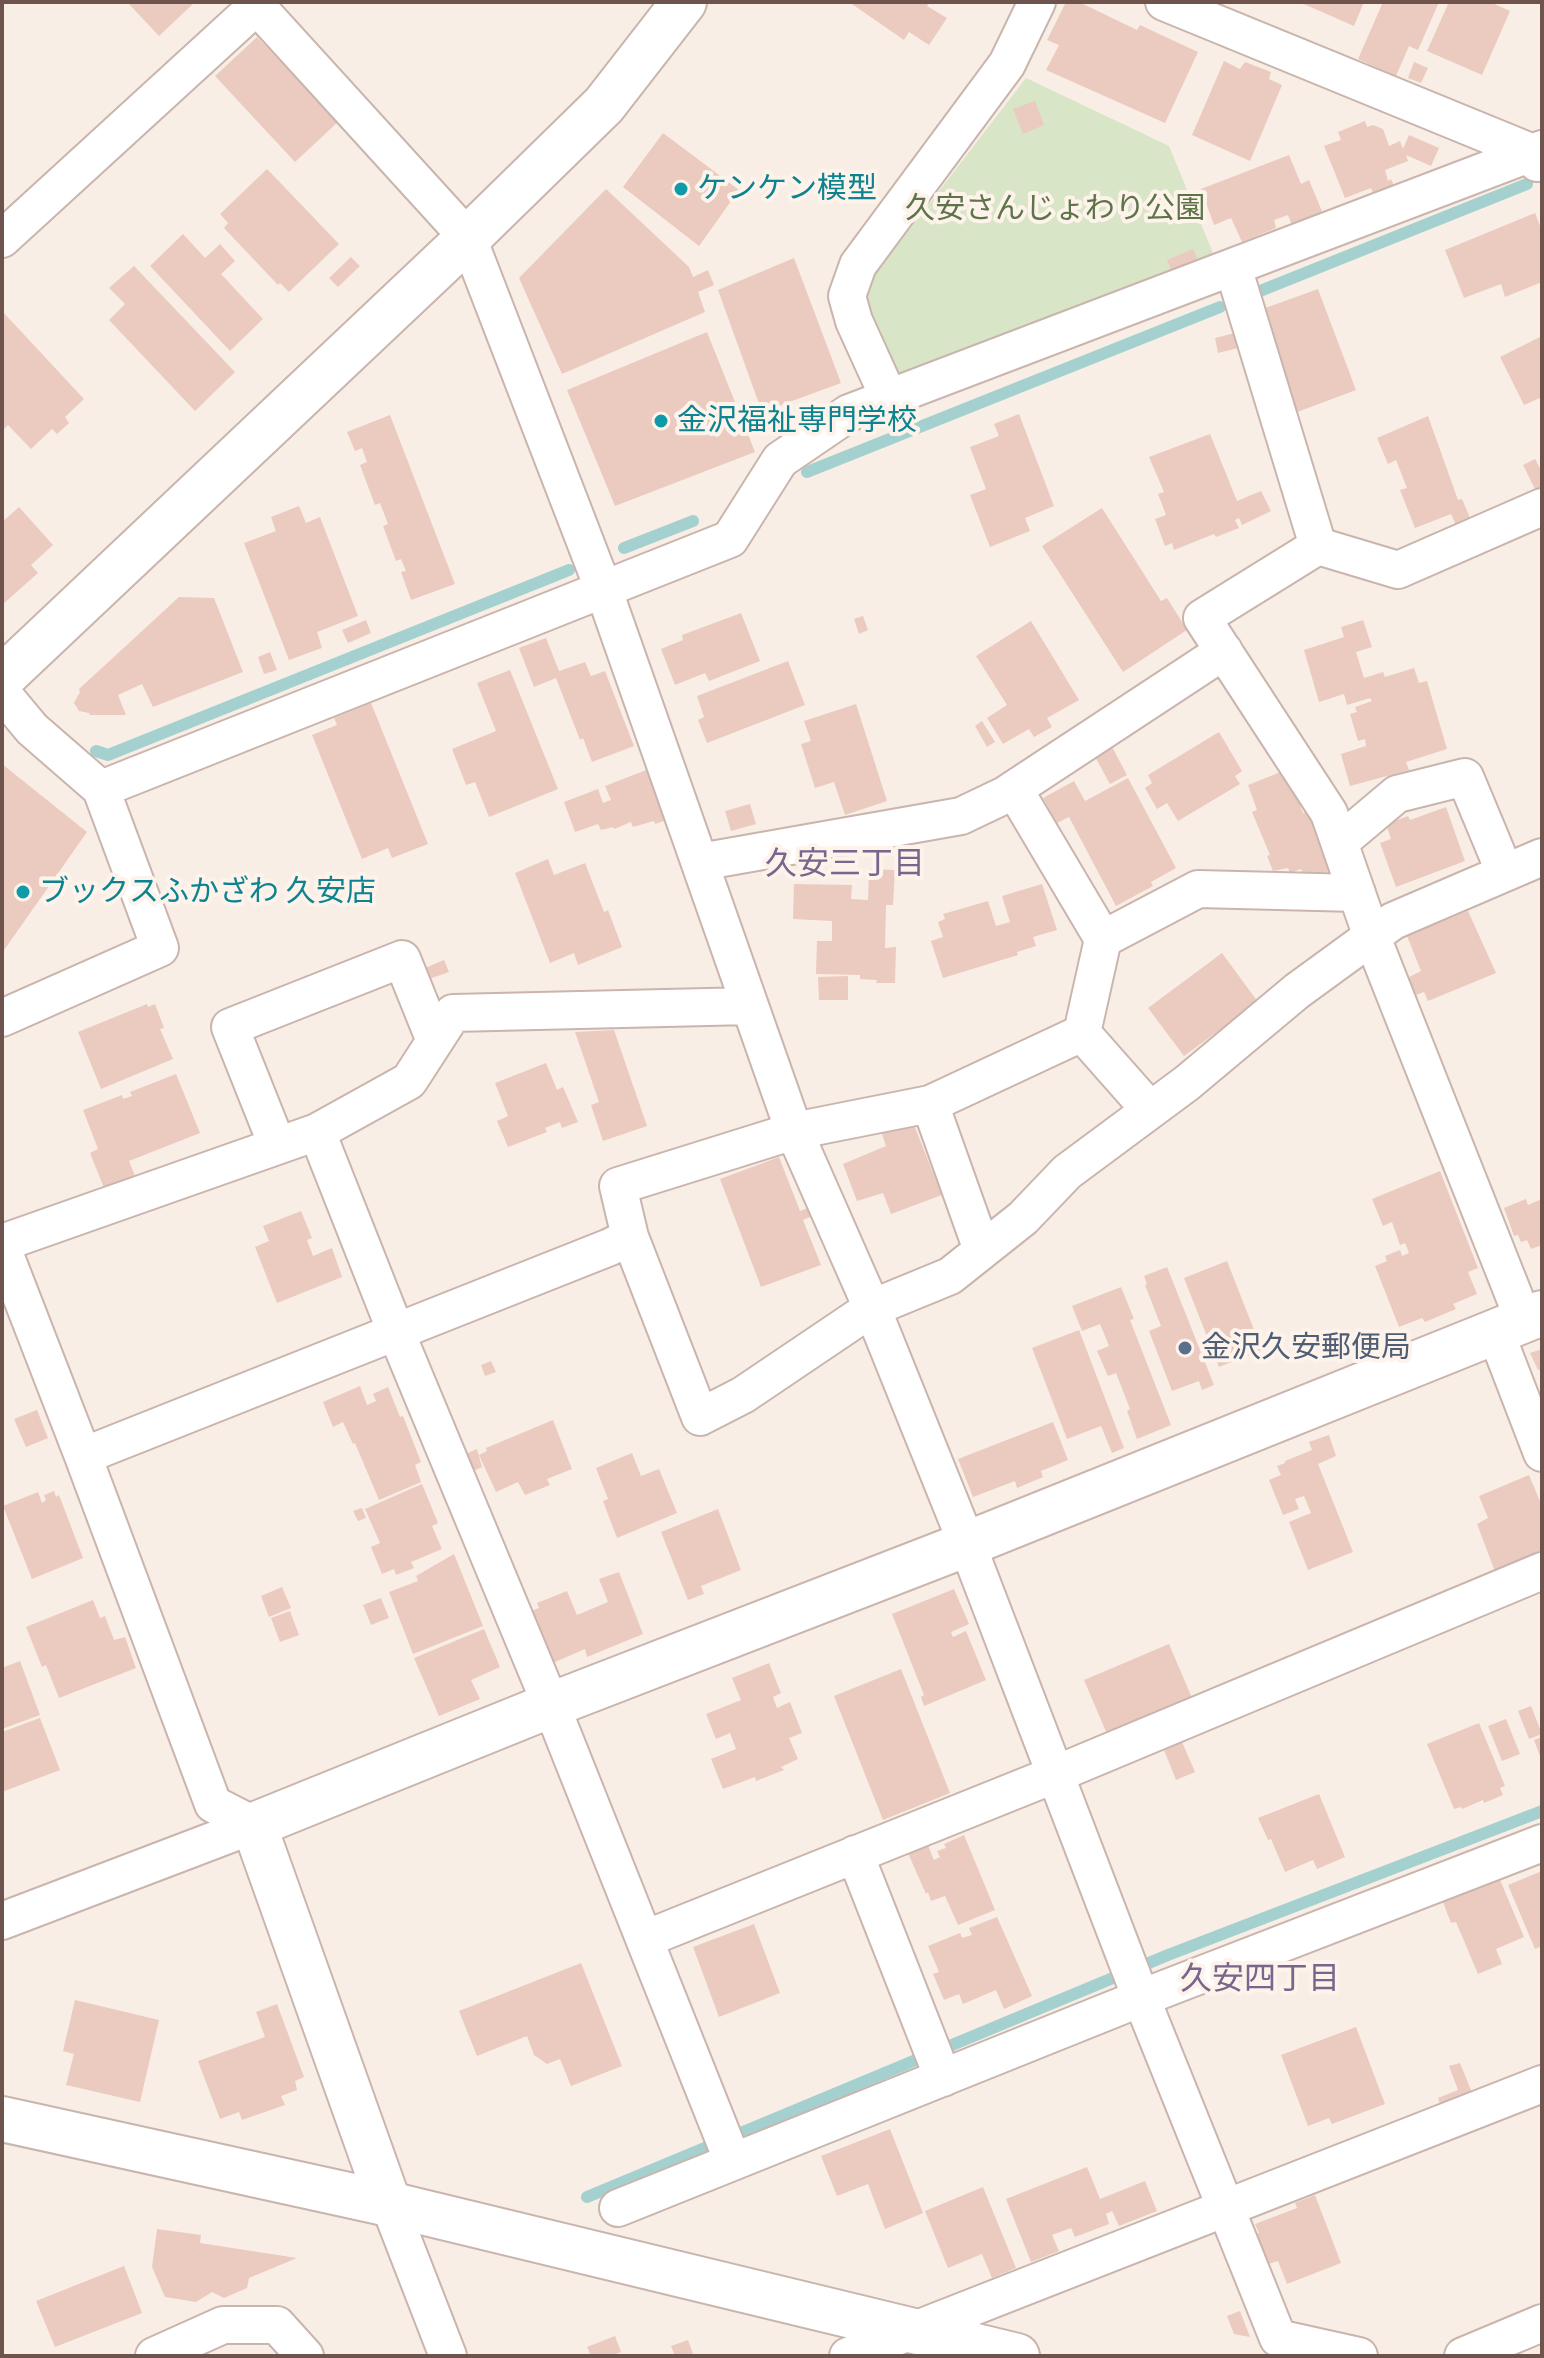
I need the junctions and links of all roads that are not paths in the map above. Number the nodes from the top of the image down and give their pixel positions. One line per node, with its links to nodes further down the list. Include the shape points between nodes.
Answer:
1 (684, 2): 6 (street, via 604,105)
2 (1037, 2): 9 (street, via 1007,64 858,265 847,296)
3 (1164, 2): 5 (street)
4 (257, 3): 6 (street); 7 (street)
5 (1539, 159): 8 (street)
6 (468, 238): 12 (street); 14 (street)
7 (2, 239)
8 (1233, 267): 9 (street); 11 (street)
9 (889, 398): 12 (street, via 849,413 780,460 730,539)
10 (1542, 507): 11 (street, via 1398,570)
11 (1318, 546): 13 (street, via 1202,618)
12 (603, 588): 16 (street); 20 (street)
13 (1224, 651): 17 (street); 18 (street, via 1329,813)
14 (2, 678)
15 (2, 693): 16 (street, via 32,729)
16 (101, 789): 26 (street, via 160,948)
17 (1014, 789): 20 (street, via 961,816); 24 (street)
18 (1340, 842): 21 (street, via 1397,794 1465,777); 22 (street)
19 (1542, 857): 21 (street)
20 (700, 862): 25 (street)
21 (1505, 873): 23 (street, via 1393,921)
22 (1357, 893): 23 (street); 24 (street, via 1198,889)
23 (1372, 937): 30 (street); 38 (street)
24 (1103, 939): 27 (street)
25 (750, 1006): 28 (street, via 453,1013); 31 (street)
26 (2, 1018)
27 (1082, 1033): 29 (street); 30 (street)
28 (435, 1041): 32 (street, via 409,1081); 33 (street, via 402,959 230,1027)
29 (930, 1104): 31 (street); 36 (street)
30 (1150, 1110): 36 (street, via 1067,1172 1023,1218)
31 (794, 1131): 34 (street, via 618,1186); 37 (street)
32 (317, 1132): 33 (street); 39 (street)
33 (277, 1145): 35 (street)
34 (630, 1237): 37 (street, via 700,1417 743,1395); 39 (street)
35 (2, 1245): 41 (street)
36 (982, 1250): 37 (street, via 950,1276)
37 (872, 1308): 42 (street)
38 (1520, 1322): 40 (street); 42 (street)
39 (396, 1332): 41 (street); 44 (street)
40 (1542, 1453)
41 (83, 1456): 46 (street, via 213,1804)
42 (967, 1544): 44 (street); 45 (street)
43 (1542, 1571): 45 (street)
44 (551, 1705): 46 (street); 50 (street)
45 (1056, 1774): 48 (street); 51 (street)
46 (254, 1825): 49 (street); 56 (street)
47 (1542, 1843): 51 (street)
48 (855, 1854): 50 (street); 52 (street)
49 (2, 1921)
50 (645, 1939): 55 (street)
51 (1134, 1980): 52 (street); 58 (street)
52 (936, 2062): 55 (street)
53 (1542, 2084): 58 (street)
54 (2, 2119): 56 (street)
55 (727, 2147): 57 (street)
56 (389, 2204): 60 (street); 61 (street)
57 (618, 2208)
58 (1225, 2210): 60 (street); 66 (street, via 1278,2338)
59 (1542, 2323): 67 (street)
60 (911, 2332): 64 (street); 65 (street)
61 (438, 2350)
62 (154, 2356): 63 (street, via 223,2325 277,2325)
63 (305, 2356)
64 (848, 2356)
65 (1017, 2356)
66 (1359, 2356)
67 (1463, 2356)

